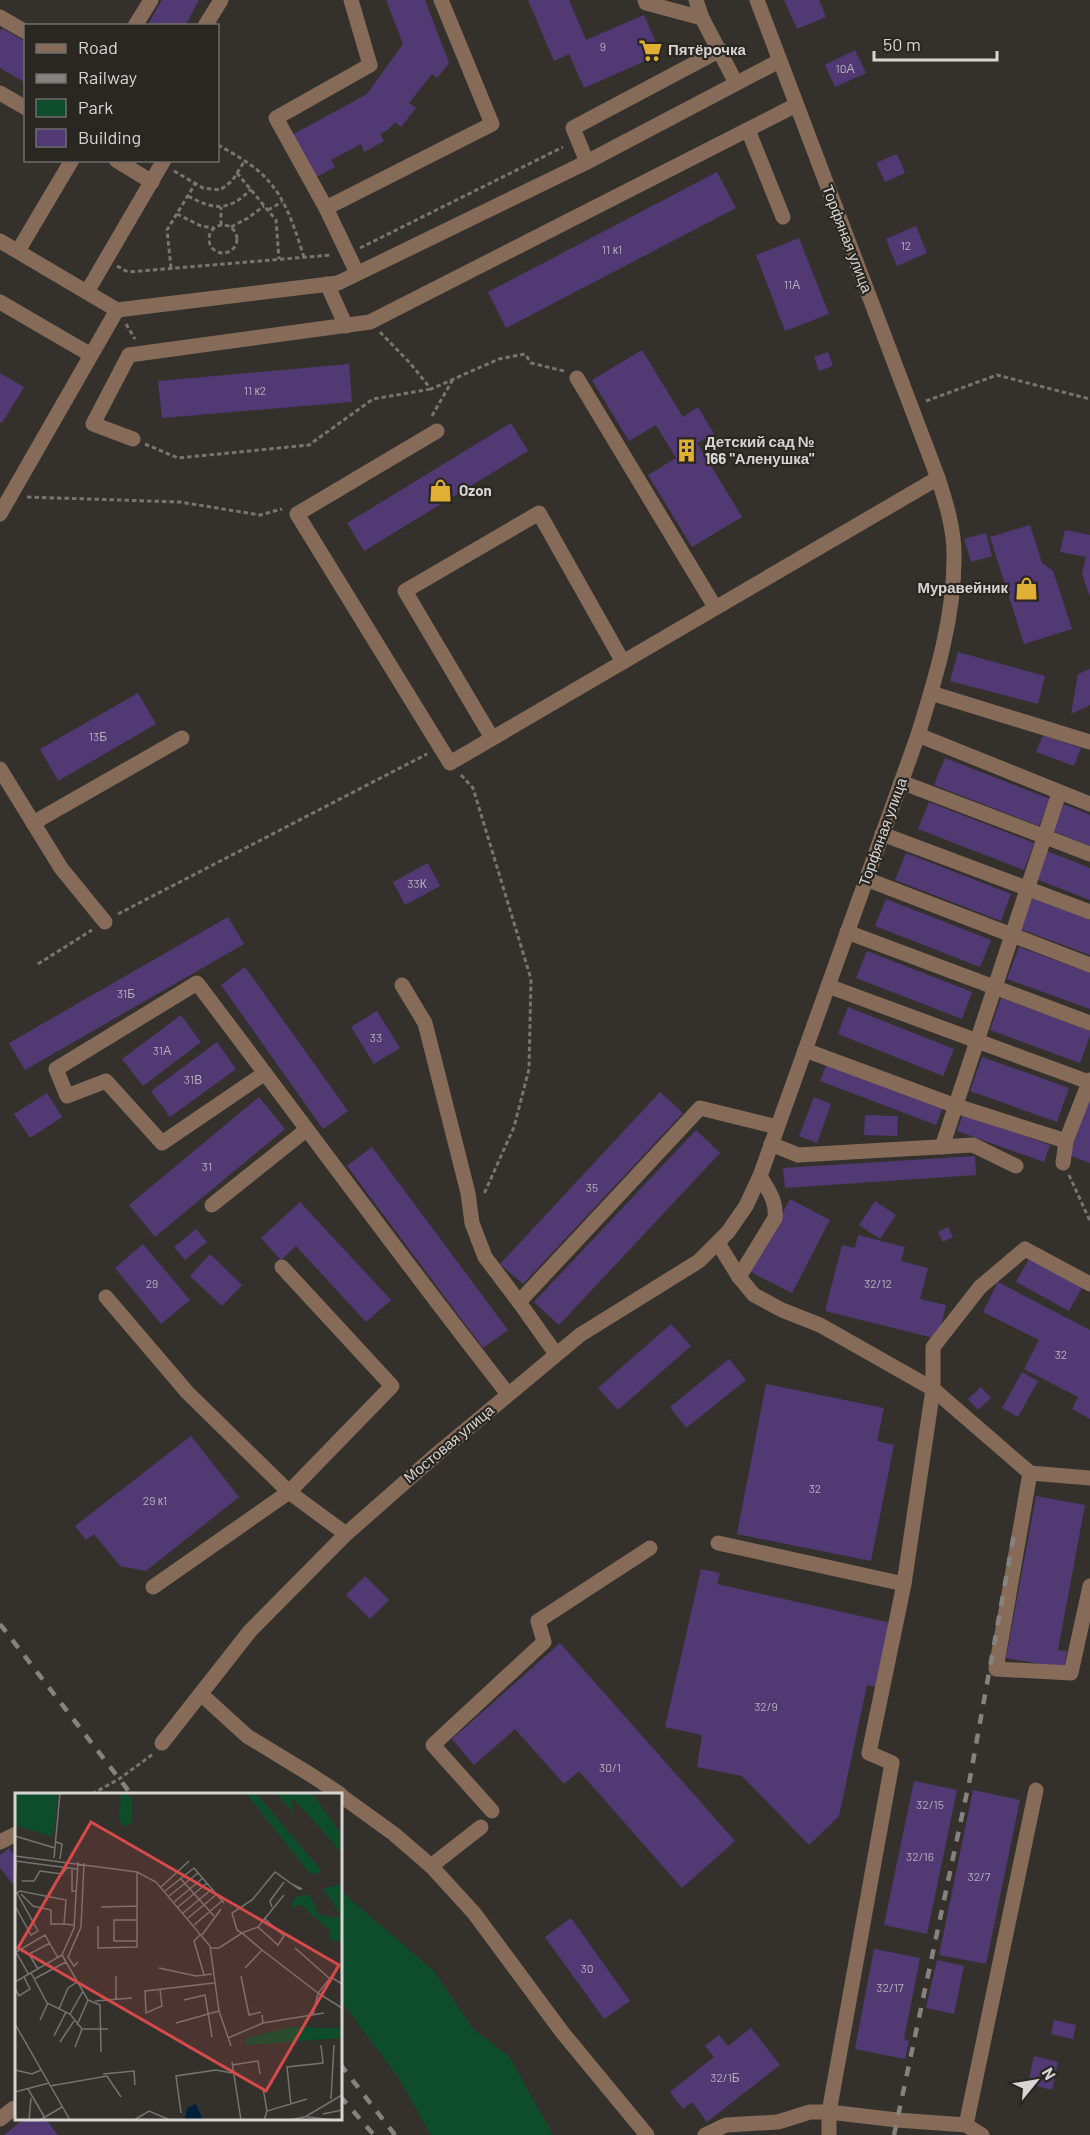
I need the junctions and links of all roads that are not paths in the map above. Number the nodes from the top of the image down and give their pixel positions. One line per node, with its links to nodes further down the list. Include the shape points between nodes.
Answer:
1 (151, 0): 10 (street)
2 (220, 0): 11 (street)
3 (351, 0): 25 (street, via 370,65 276,118)
4 (441, 0): 25 (street, via 492,124)
5 (645, 0): 9 (street)
6 (696, 0): 9 (street)
7 (758, 0): 14 (street, Торфяная улица)
8 (0, 17): 12 (street)
9 (702, 18): 13 (street)
10 (136, 24)
11 (207, 24)
12 (24, 31)
13 (720, 50): 15 (street); 23 (street, via 573,129)
14 (779, 61): 15 (street); 17 (street, Торфяная улица)
15 (736, 83): 23 (street)
16 (0, 93): 18 (street)
17 (796, 105): 19 (street); 39 (street, Торфяная улица)
18 (24, 107)
19 (748, 130): 26 (street); 34 (street, via 370,322)
20 (71, 162): 28 (street)
21 (119, 162): 24 (street)
22 (163, 162): 24 (street)
23 (587, 162): 29 (street)
24 (152, 182): 31 (street)
25 (326, 208): 29 (street)
26 (783, 217)
27 (0, 241): 28 (street)
28 (18, 251): 31 (street)
29 (357, 273): 30 (street)
30 (327, 284): 33 (street); 34 (street)
31 (87, 292): 33 (street)
32 (0, 302): 35 (street)
33 (117, 310): 35 (street)
34 (346, 326): 38 (street, via 129,355 93,424)
35 (91, 355): 40 (street)
36 (577, 378): 41 (street)
37 (433, 426): 46 (street, via 297,514 450,763)
38 (133, 439)
39 (938, 478): 41 (street); 43 (street, Торфяная улица, via 950,515 954,555 947,621)
40 (4, 505)
41 (715, 607): 42 (street)
42 (623, 662): 46 (street); 46 (street, via 538,513 405,591)
43 (931, 693): 44 (street, Торфяная улица); 47 (street)
44 (918, 735): 49 (street, Торфяная улица); 50 (street)
45 (182, 738): 52 (street)
46 (492, 738)
47 (1090, 742)
48 (0, 769): 52 (street)
49 (901, 782): 53 (street, Торфяная улица); 54 (street)
50 (1059, 793): 51 (street); 54 (street)
51 (1090, 804)
52 (33, 822): 59 (street, via 61,868)
53 (882, 834): 56 (street, Торфяная улица); 57 (street)
54 (1045, 837): 55 (street); 57 (street)
55 (1090, 854)
56 (866, 879): 60 (street, Торфяная улица); 61 (street)
57 (1028, 888): 58 (street); 61 (street)
58 (1090, 912)
59 (105, 922)
60 (847, 932): 64 (street, Торфяная улица); 65 (street)
61 (1012, 935): 62 (street); 65 (street)
62 (1090, 965)
63 (402, 985): 86 (street, via 425,1023 472,1223 485,1257)
64 (828, 986): 67 (street); 68 (street, Торфяная улица)
65 (995, 988): 66 (street); 67 (street)
66 (1090, 1023)
67 (978, 1040): 70 (street); 71 (street)
68 (805, 1050): 71 (street); 72 (street, Торфяная улица)
69 (265, 1073): 69 (street, via 197,983 56,1069 68,1096 106,1081 162,1143); 73 (street)
70 (1090, 1081): 74 (street)
71 (956, 1106): 74 (street); 76 (street)
72 (777, 1127): 75 (street, Торфяная улица); 86 (street, via 700,1108)
73 (306, 1130): 80 (street); 89 (street)
74 (1066, 1141): 77 (street)
75 (771, 1144): 76 (street, via 798,1155); 79 (street, Торфяная улица)
76 (942, 1147): 78 (street, via 972,1145)
77 (1064, 1163)
78 (1016, 1166)
79 (760, 1176): 81 (street, Мостовая улица, via 746,1206); 83 (street, via 774,1200 775,1218)
80 (212, 1205)
81 (718, 1243): 83 (street); 87 (street, Мостовая улица, via 699,1261 602,1320)
82 (282, 1267): 92 (street, via 392,1386)
83 (739, 1277): 88 (street, via 765,1302 820,1325)
84 (1090, 1284): 88 (street, via 1025,1249 980,1287 933,1347)
85 (106, 1297): 92 (street, via 187,1392)
86 (519, 1302): 87 (street)
87 (556, 1354): 89 (street, Мостовая улица)
88 (933, 1389): 90 (street); 96 (street)
89 (508, 1394): 93 (street, Мостовая улица)
90 (1030, 1473): 91 (street); 97 (street, via 996,1669 1071,1673)
91 (1090, 1478)
92 (290, 1492): 93 (street); 98 (street)
93 (346, 1534): 99 (street, Мостовая улица, via 250,1631)
94 (718, 1543): 96 (street)
95 (650, 1548): 104 (street, via 538,1621 544,1642 434,1745)
96 (904, 1584): 110 (street, via 869,1753 892,1763)
97 (1090, 1586)
98 (153, 1587)
99 (202, 1695): 100 (street, Мостовая улица); 102 (street, via 247,1736)
100 (162, 1743)
101 (1036, 1790): 112 (street)
102 (337, 1793)
103 (342, 1796): 108 (street)
104 (492, 1811)
105 (481, 1827): 108 (street)
106 (15, 1834): 107 (street)
107 (0, 1842)
108 (431, 1866): 113 (street, via 474,1913 562,2032)
109 (14, 2108): 111 (street)
110 (829, 2112): 112 (street); 114 (street, via 810,2112 777,2122 726,2125); 115 (street)
111 (0, 2119)
112 (966, 2125): 116 (street)
113 (647, 2135)
114 (705, 2135)
115 (829, 2135)
116 (982, 2135)

